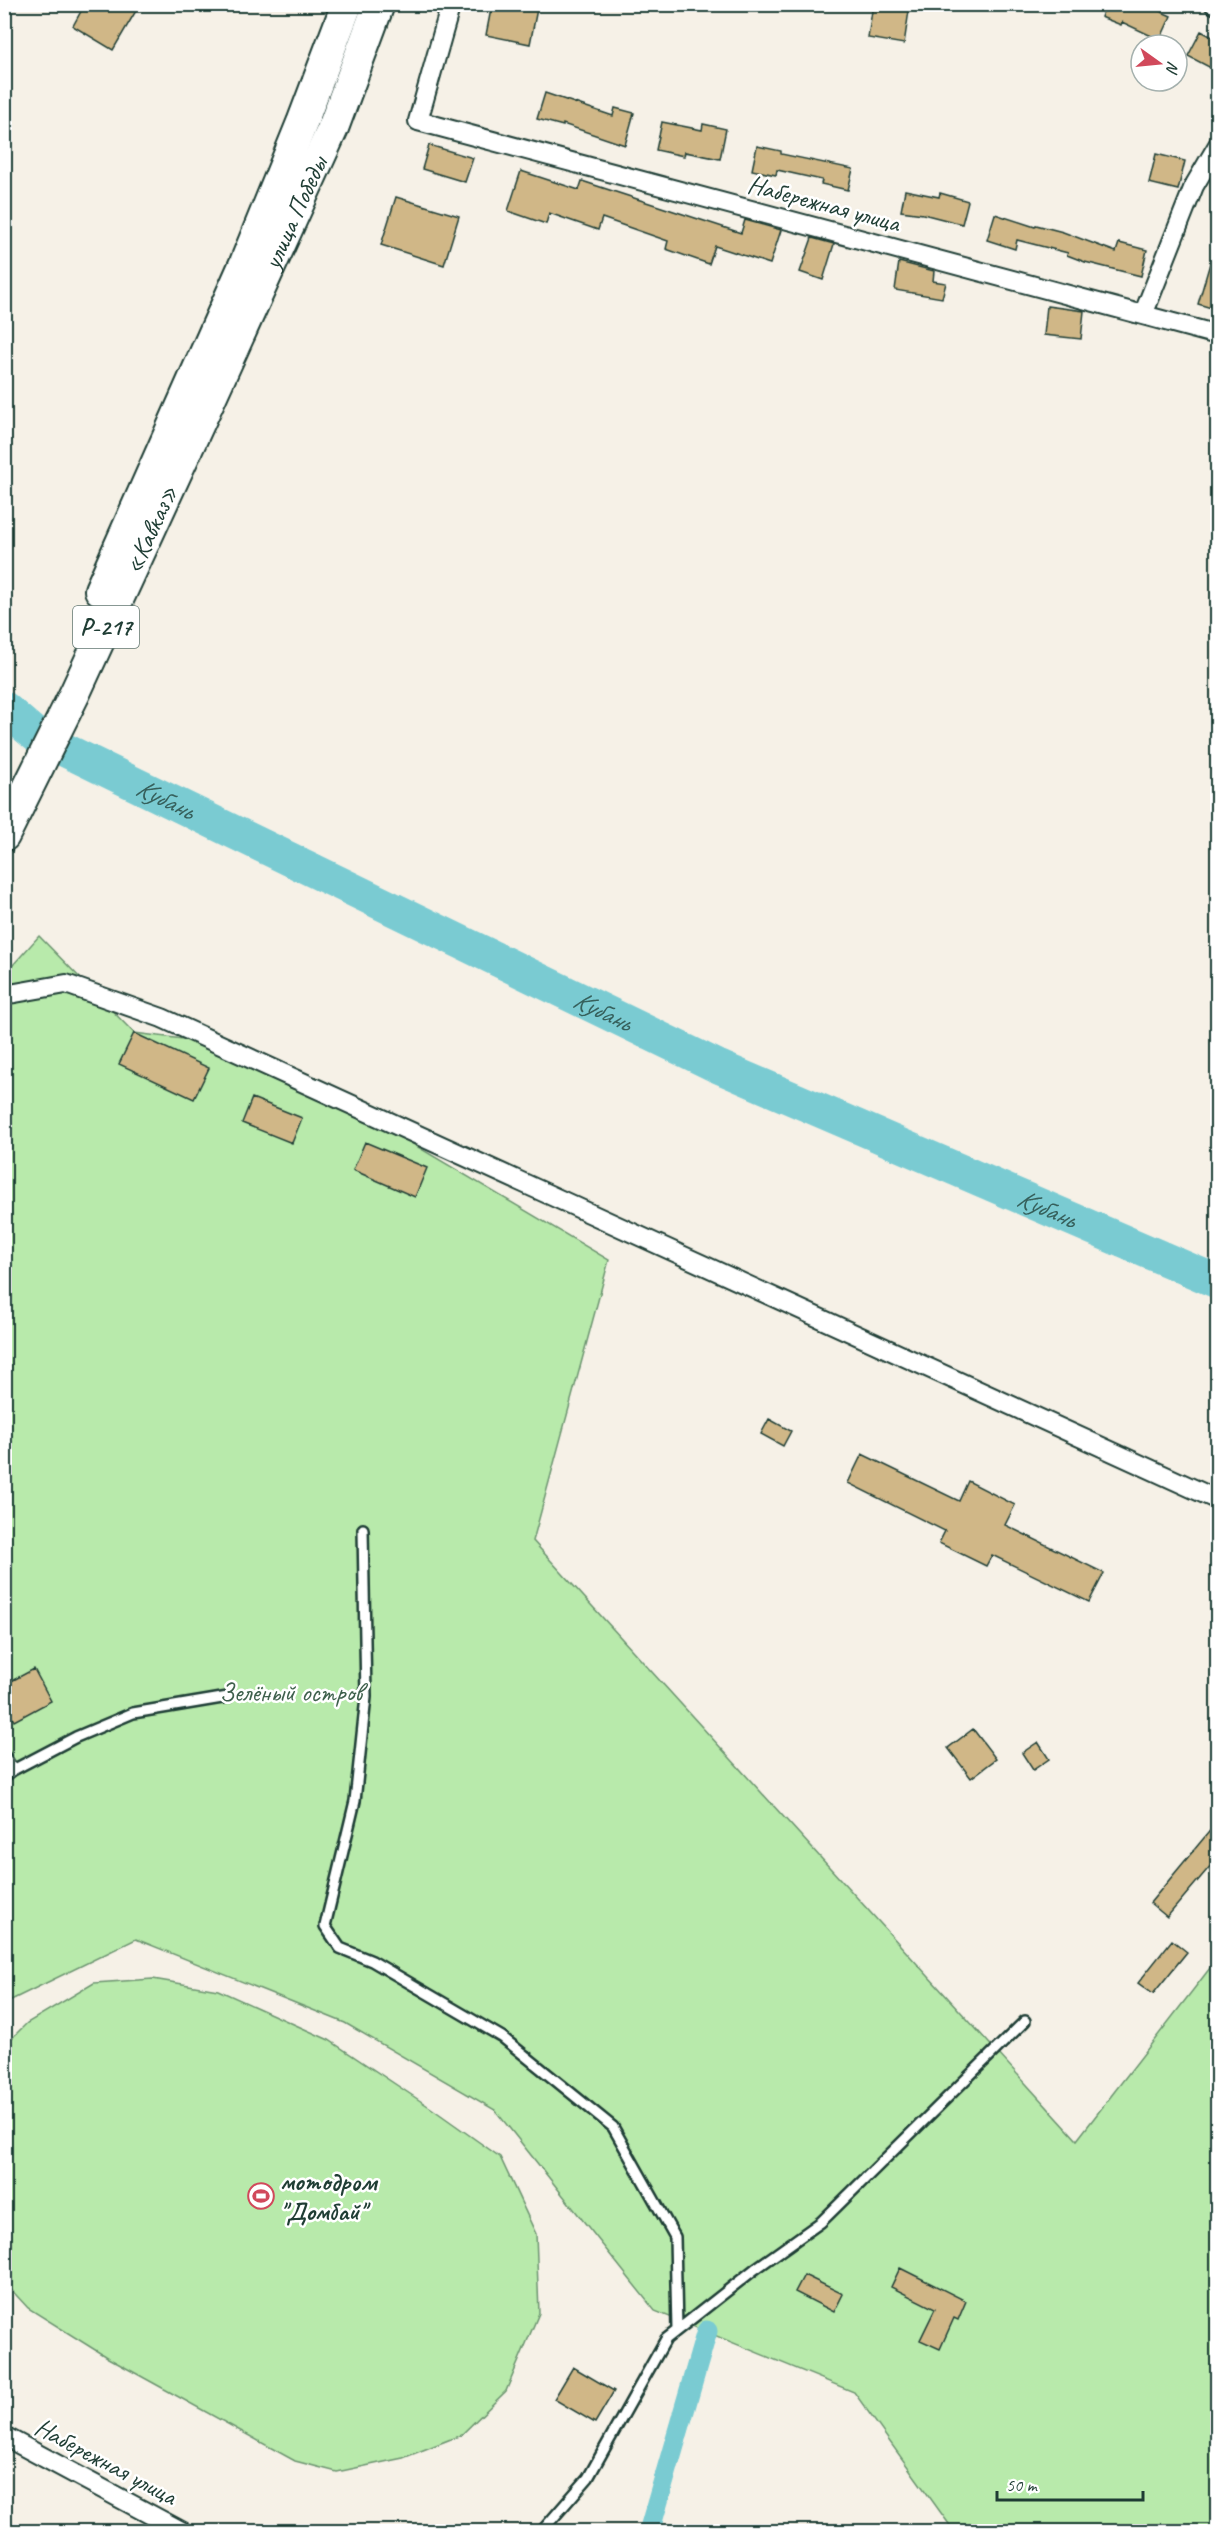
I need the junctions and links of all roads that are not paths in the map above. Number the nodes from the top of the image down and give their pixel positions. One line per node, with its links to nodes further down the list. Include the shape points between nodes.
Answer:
1 (347, 4): 7 (highway, улица Победы / Р-217, via 249,252)
2 (379, 4): 7 (highway, улица Победы / Р-217, via 333,128)
3 (451, 4): 5 (street, Набережная улица, via 418,121)
4 (1218, 145): 5 (street, via 1194,186)
5 (1143, 315): 6 (street, Набережная улица)
6 (1218, 335)
7 (190, 415): 8 (highway, «Кавказ» / Р-217); 9 (highway, «Кавказ» / Р-217, via 75,693)
8 (4, 791)
9 (4, 836)
10 (4, 995): 11 (street, via 66,984 162,1018)
11 (1218, 1500)
12 (363, 1529): 18 (lane, via 366,1697 355,1801 325,1926 340,1947 372,1961 502,2037 613,2127 675,2237)
13 (228, 1697): 15 (lane, via 133,1713)
14 (4, 1755): 15 (lane)
15 (14, 1770): 16 (lane)
16 (4, 1777)
17 (1025, 2021): 18 (lane, via 821,2222)
18 (677, 2330): 21 (lane, via 666,2339 588,2478)
19 (4, 2436): 20 (street, Набережная улица)
20 (183, 2532)
21 (541, 2532)

